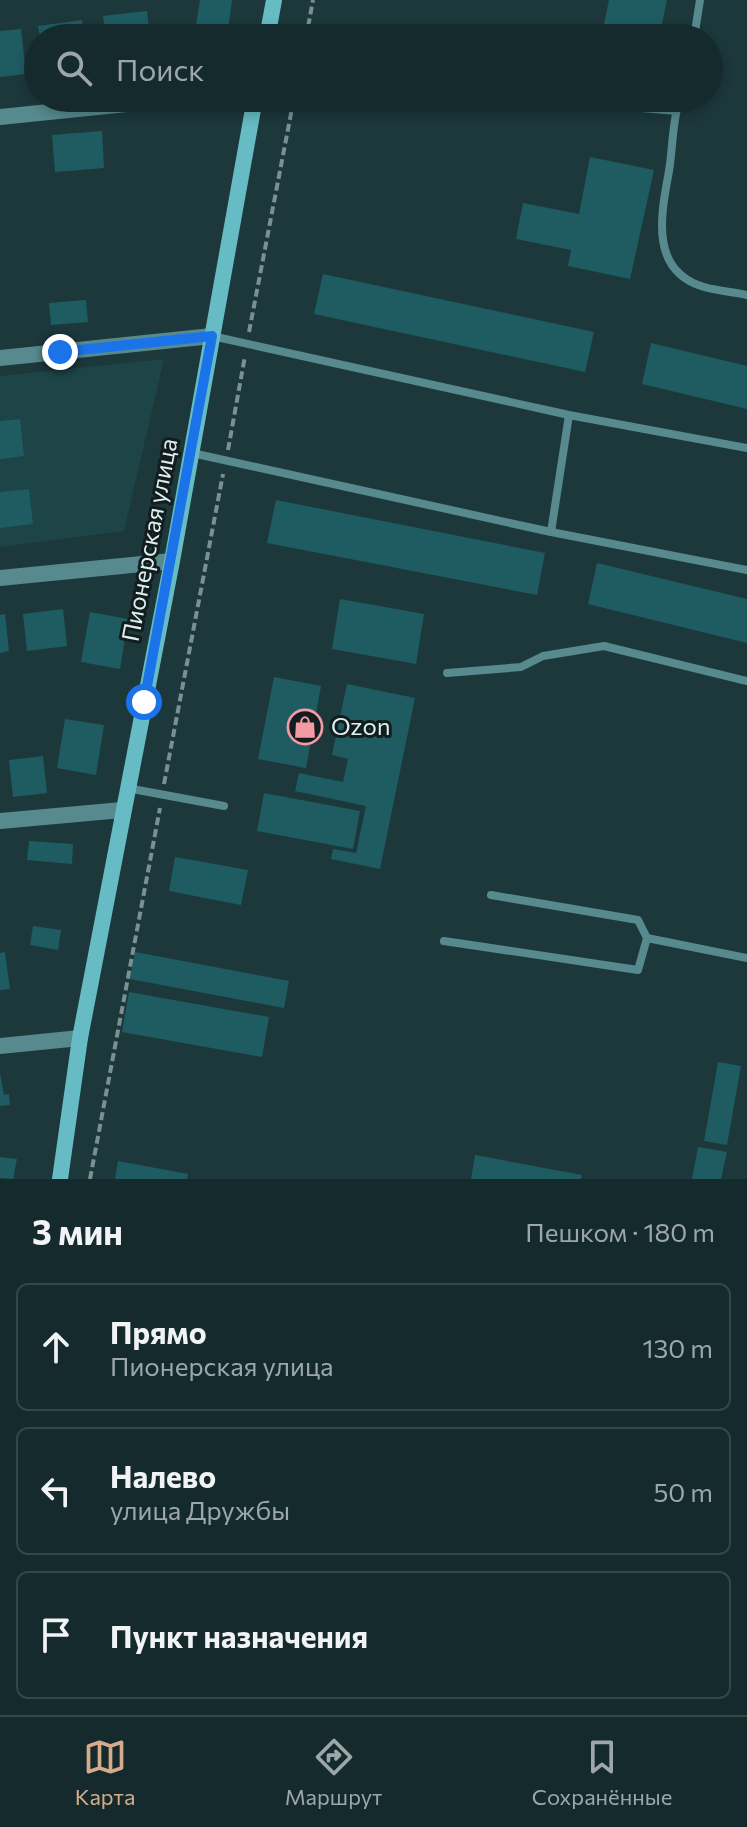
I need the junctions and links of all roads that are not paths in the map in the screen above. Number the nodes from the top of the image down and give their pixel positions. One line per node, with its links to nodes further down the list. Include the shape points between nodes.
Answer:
1 (274, 0): 3 (street)
2 (700, 0): 4 (lane)
3 (270, 24)
4 (696, 24)
5 (49, 112): 8 (street)
6 (252, 112): 10 (street, Пионерская улица)
7 (676, 112): 9 (lane, via 661,219 663,248 675,269 701,286)
8 (0, 117)
9 (747, 295)
10 (212, 336): 11 (street); 12 (lane); 14 (street, Пионерская улица)
11 (0, 358)
12 (569, 415): 13 (lane); 15 (lane)
13 (747, 448)
14 (191, 452): 15 (lane); 16 (street, Пионерская улица)
15 (551, 532): 17 (lane)
16 (172, 561): 18 (street); 21 (street, Пионерская улица)
17 (747, 570)
18 (0, 578)
19 (447, 673): 20 (lane, via 521,667 543,656 604,646)
20 (747, 681)
21 (127, 788): 22 (lane); 23 (street, Пионерская улица)
22 (224, 806)
23 (122, 810): 24 (street); 29 (street, Пионерская улица)
24 (0, 821)
25 (491, 895): 26 (lane, via 638,920)
26 (647, 938): 27 (lane, via 638,970); 28 (lane)
27 (444, 941)
28 (747, 958)
29 (80, 1038): 30 (street); 31 (street, Пионерская улица)
30 (0, 1046)
31 (60, 1179)

